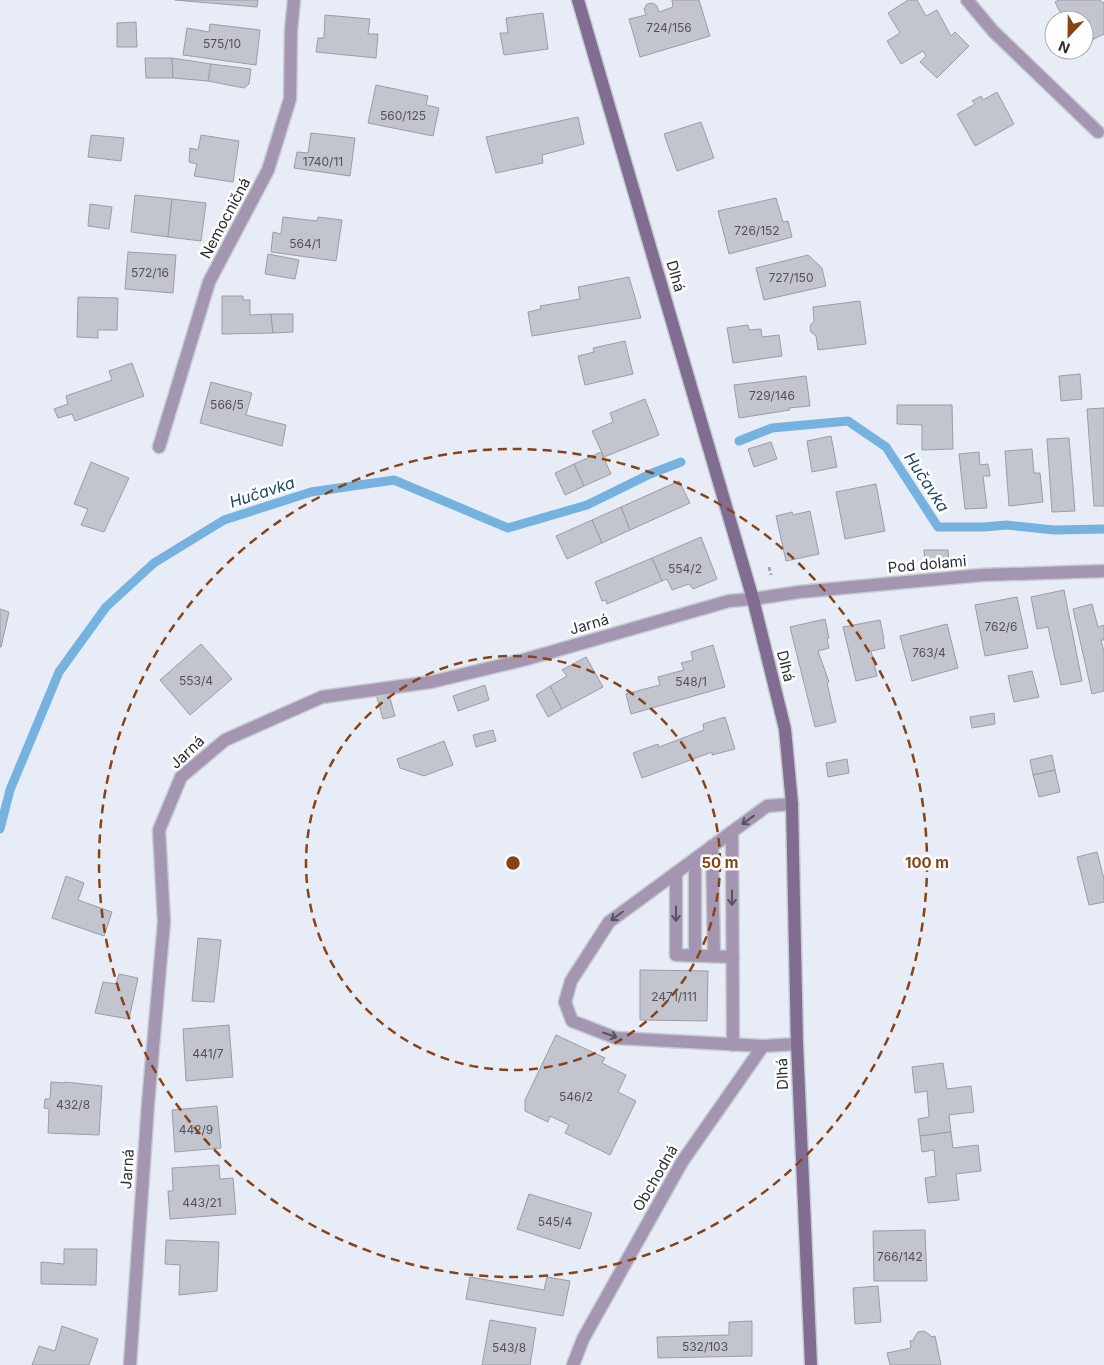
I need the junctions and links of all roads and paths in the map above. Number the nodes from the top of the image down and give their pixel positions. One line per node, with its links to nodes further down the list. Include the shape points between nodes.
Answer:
1 (294, 0): 5 (street, Nemocničná, via 290,99 268,170 209,282)
2 (578, 0): 7 (street, Dlhá)
3 (967, 0): 4 (street, via 993,31)
4 (1098, 132)
5 (159, 447)
6 (1104, 571): 7 (street, Pod dolami, via 982,575)
7 (753, 599): 8 (street, Dlhá, via 785,729); 19 (street, Jarná, via 729,601 523,660 432,682 322,697 225,740 181,777 159,830 164,922)
8 (792, 804): 9 (street, one-way to 9, via 767,806); 16 (street, Dlhá)
9 (732, 832): 10 (street); 15 (street, one-way to 15)
10 (712, 846): 11 (street); 14 (street)
11 (695, 859): 12 (street); 13 (street)
12 (676, 873): 13 (street, one-way to 13, via 676,954); 17 (street, one-way to 17, via 609,922 571,981 565,1002 572,1021 616,1038)
13 (695, 955): 14 (street)
14 (714, 956): 15 (street)
15 (733, 957): 17 (street)
16 (797, 1044): 18 (street); 21 (street, Dlhá)
17 (733, 1045): 18 (street)
18 (763, 1046): 20 (street, Obchodná, via 682,1162 583,1339)
19 (130, 1365)
20 (573, 1365)
21 (811, 1365)

